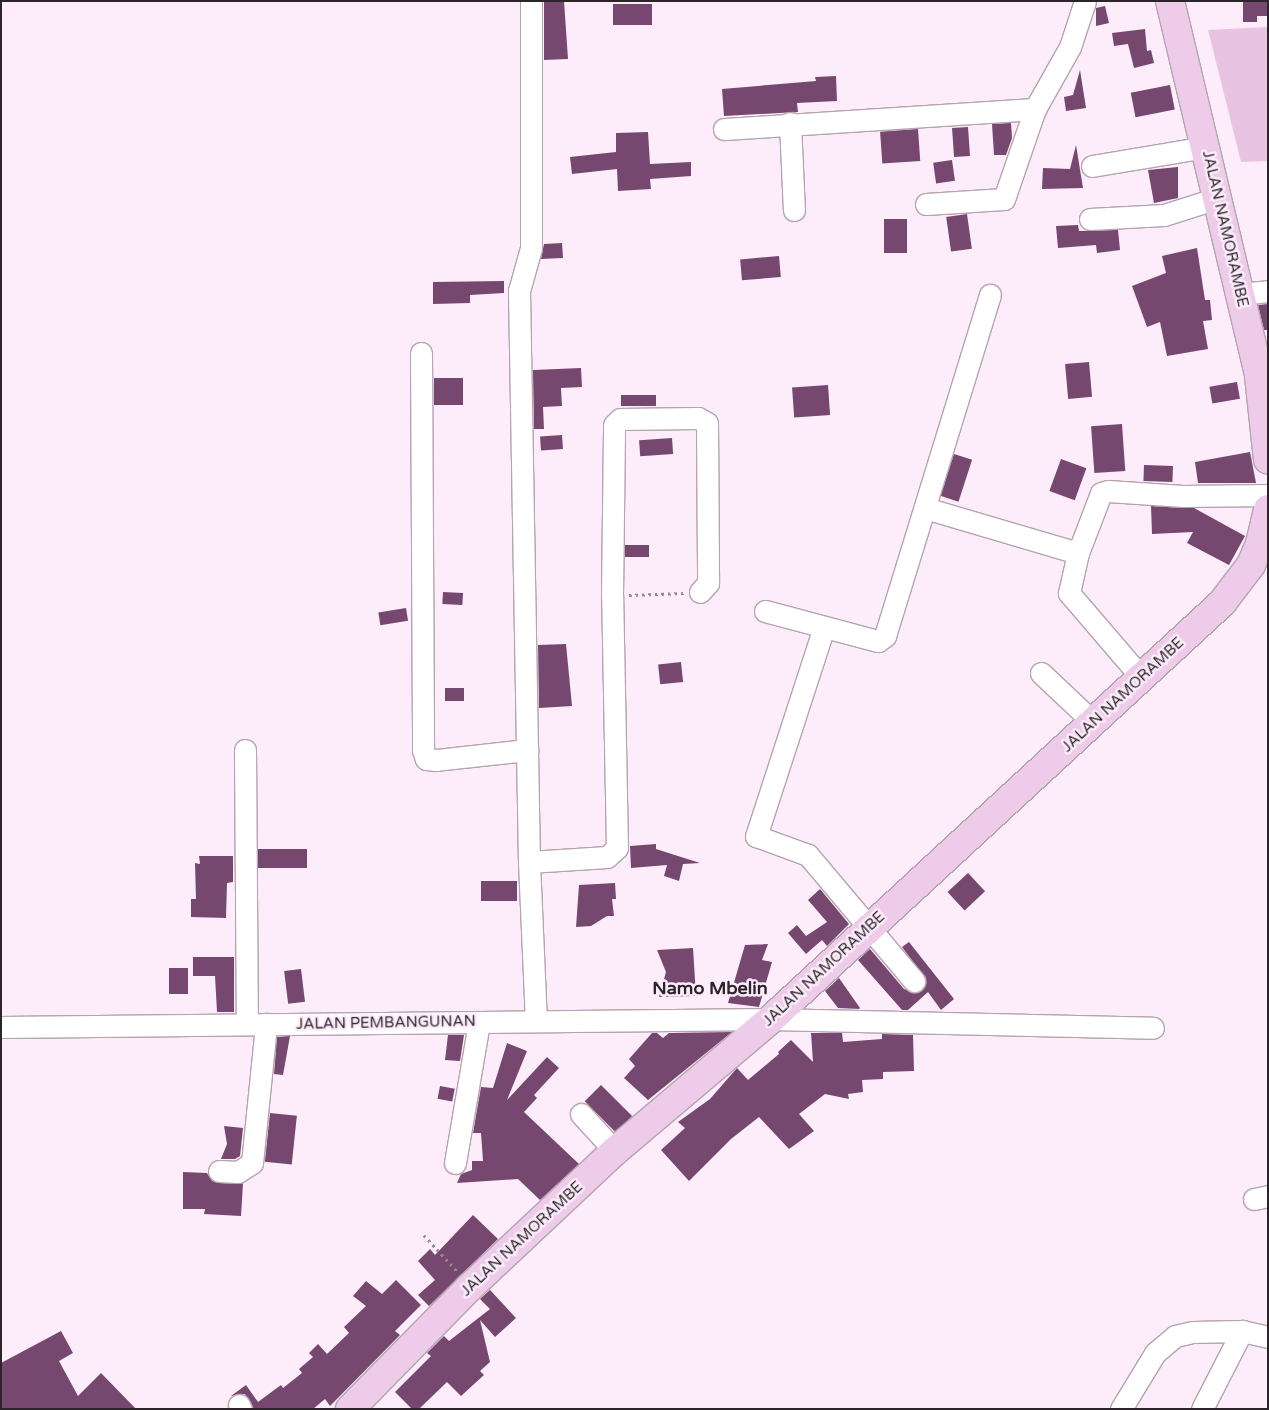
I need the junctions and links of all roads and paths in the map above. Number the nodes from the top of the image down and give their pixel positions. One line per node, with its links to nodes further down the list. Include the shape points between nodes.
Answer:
1 (531, 1): 30 (street, via 531,248 519,292)
2 (1085, 1): 4 (street, via 1070,47)
3 (1170, 1): 7 (main road, JALAN NAMORAMBE)
4 (1035, 109): 5 (street); 10 (street, via 1004,200)
5 (790, 123): 6 (street); 11 (street)
6 (724, 129)
7 (1206, 147): 8 (street); 9 (main road, JALAN NAMORAMBE)
8 (1092, 166)
9 (1218, 198): 12 (street, via 1164,215); 14 (main road, JALAN NAMORAMBE)
10 (926, 204)
11 (794, 210)
12 (1090, 219)
13 (1268, 291): 14 (street)
14 (1240, 294): 17 (main road, JALAN NAMORAMBE, via 1259,376)
15 (990, 295): 19 (street)
16 (422, 354): 30 (street, via 426,759)
17 (1268, 460)
18 (1268, 495): 21 (street, via 1183,496 1104,491)
19 (925, 508): 21 (street); 25 (street, via 885,636 878,641)
20 (1266, 523): 27 (main road, JALAN NAMORAMBE, via 1243,579 1222,603)
21 (1078, 552): 27 (street, via 1069,593)
22 (700, 592): 23 (path); 23 (street, via 708,583 707,423 698,418 620,419 614,425)
23 (612, 595): 31 (street, via 617,848 607,857)
24 (765, 611): 25 (street)
25 (824, 627): 32 (street, via 756,836 808,855)
26 (1041, 673): 28 (street)
27 (1141, 677): 28 (main road, JALAN NAMORAMBE)
28 (1094, 723): 32 (main road, JALAN NAMORAMBE)
29 (245, 750): 37 (street)
30 (527, 750): 31 (street)
31 (529, 862): 36 (street)
32 (870, 925): 33 (street); 34 (main road, JALAN NAMORAMBE)
33 (914, 980)
34 (771, 1019): 36 (street, JALAN PEMBANGUNAN); 39 (street, JALAN PEMBANGUNAN); 41 (main road, JALAN NAMORAMBE)
35 (479, 1022): 36 (street, JALAN PEMBANGUNAN); 37 (street, JALAN PEMBANGUNAN); 42 (street)
36 (536, 1022)
37 (256, 1024): 38 (street, JALAN PEMBANGUNAN); 43 (street, via 252,1163 238,1172)
38 (1, 1027)
39 (1153, 1028)
40 (581, 1114): 41 (street)
41 (615, 1151): 45 (main road, JALAN NAMORAMBE)
42 (454, 1163)
43 (219, 1171)
44 (424, 1236): 45 (path)
45 (470, 1287): 48 (main road, JALAN NAMORAMBE)
46 (1242, 1331): 47 (street); 49 (street, via 1185,1332 1168,1340 1155,1353); 50 (street)
47 (1268, 1337)
48 (350, 1409)
49 (1121, 1409)
50 (1202, 1409)

